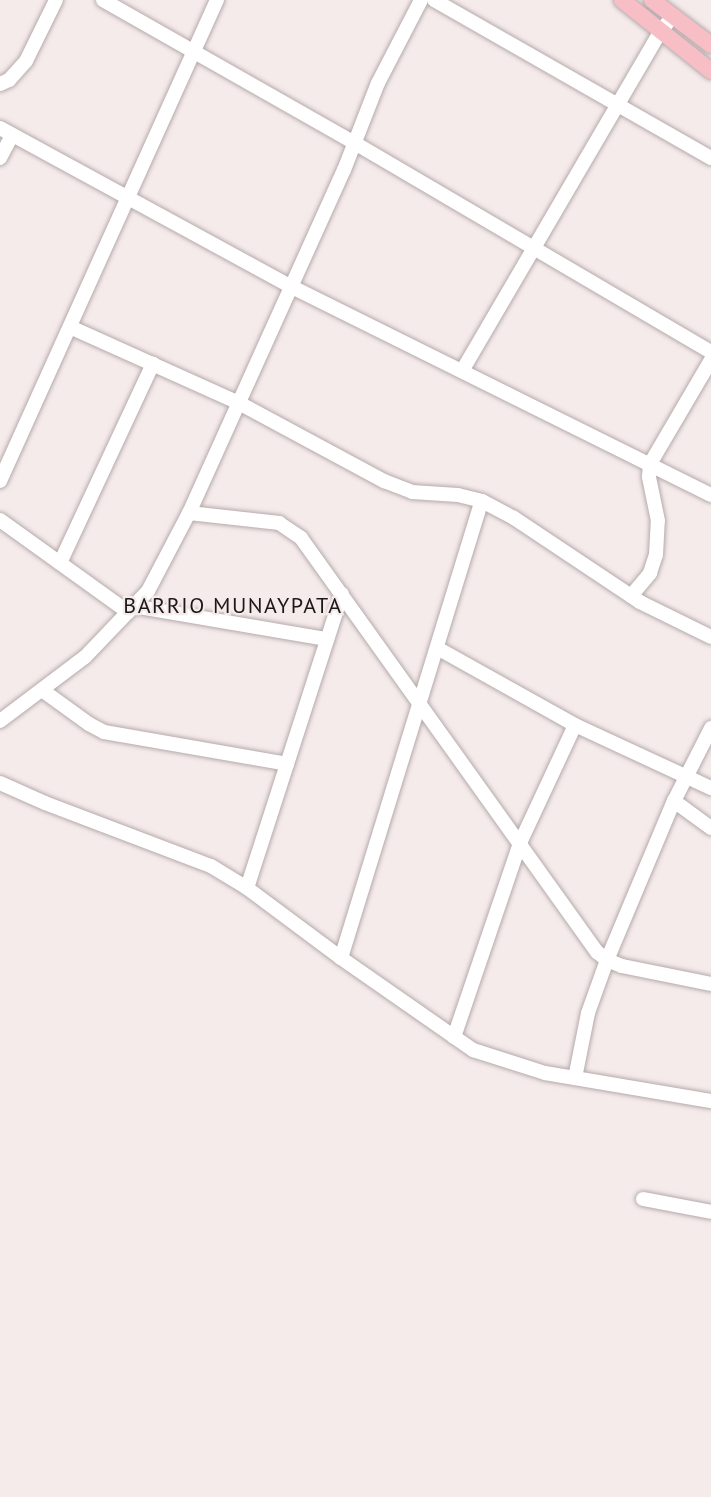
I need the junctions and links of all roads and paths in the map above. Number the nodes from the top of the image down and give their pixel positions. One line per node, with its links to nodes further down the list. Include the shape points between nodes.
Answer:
1 (56, 0): 13 (street, via 26,61)
2 (104, 0): 11 (street)
3 (217, 0): 11 (street)
4 (421, 0): 16 (street)
5 (434, 0): 14 (street)
6 (622, 0): 9 (main road)
7 (652, 0): 8 (main road)
8 (673, 16): 9 (street); 10 (main road)
9 (660, 32): 12 (main road); 14 (street)
10 (709, 38)
11 (193, 53): 16 (street); 19 (street)
12 (711, 71)
13 (0, 84)
14 (617, 105): 18 (street); 20 (street)
15 (6, 132): 17 (street); 19 (street)
16 (353, 142): 20 (street); 21 (street)
17 (0, 158)
18 (711, 158)
19 (128, 198): 21 (street); 22 (street)
20 (533, 249): 23 (street); 26 (street)
21 (292, 287): 26 (street); 27 (street)
22 (70, 327): 25 (street); 29 (street)
23 (711, 352)
24 (711, 360): 28 (street)
25 (153, 364): 27 (street); 34 (street)
26 (462, 371): 28 (street)
27 (239, 403): 31 (street, via 384,481 412,492); 32 (street)
28 (650, 464): 30 (street); 36 (street, via 658,521 656,555 650,573)
29 (0, 481)
30 (711, 495)
31 (482, 501): 36 (street); 40 (street)
32 (189, 513): 35 (street, via 279,523 301,538); 37 (street, via 148,591)
33 (0, 520): 34 (street)
34 (60, 563): 37 (street)
35 (342, 594): 39 (street); 42 (street)
36 (631, 596): 38 (street)
37 (130, 609): 39 (street); 41 (street, via 86,657)
38 (711, 637)
39 (327, 639): 46 (street)
40 (439, 649): 42 (street); 44 (street)
41 (42, 690): 43 (street); 46 (street, via 104,732)
42 (421, 705): 52 (street); 54 (street)
43 (0, 721)
44 (575, 725): 47 (street); 52 (street)
45 (711, 728): 47 (street)
46 (287, 764): 53 (street)
47 (686, 777): 49 (street); 50 (street)
48 (0, 783): 53 (street, via 211,866)
49 (711, 788)
50 (674, 801): 51 (street); 55 (street)
51 (711, 828)
52 (520, 843): 55 (street, via 597,952); 57 (street)
53 (247, 888): 54 (street)
54 (341, 958): 57 (street)
55 (607, 960): 56 (street); 58 (street, via 588,1013)
56 (711, 984)
57 (454, 1037): 58 (street, via 497,1060)
58 (575, 1078): 59 (street)
59 (711, 1101)
60 (643, 1199): 61 (street)
61 (711, 1212)

